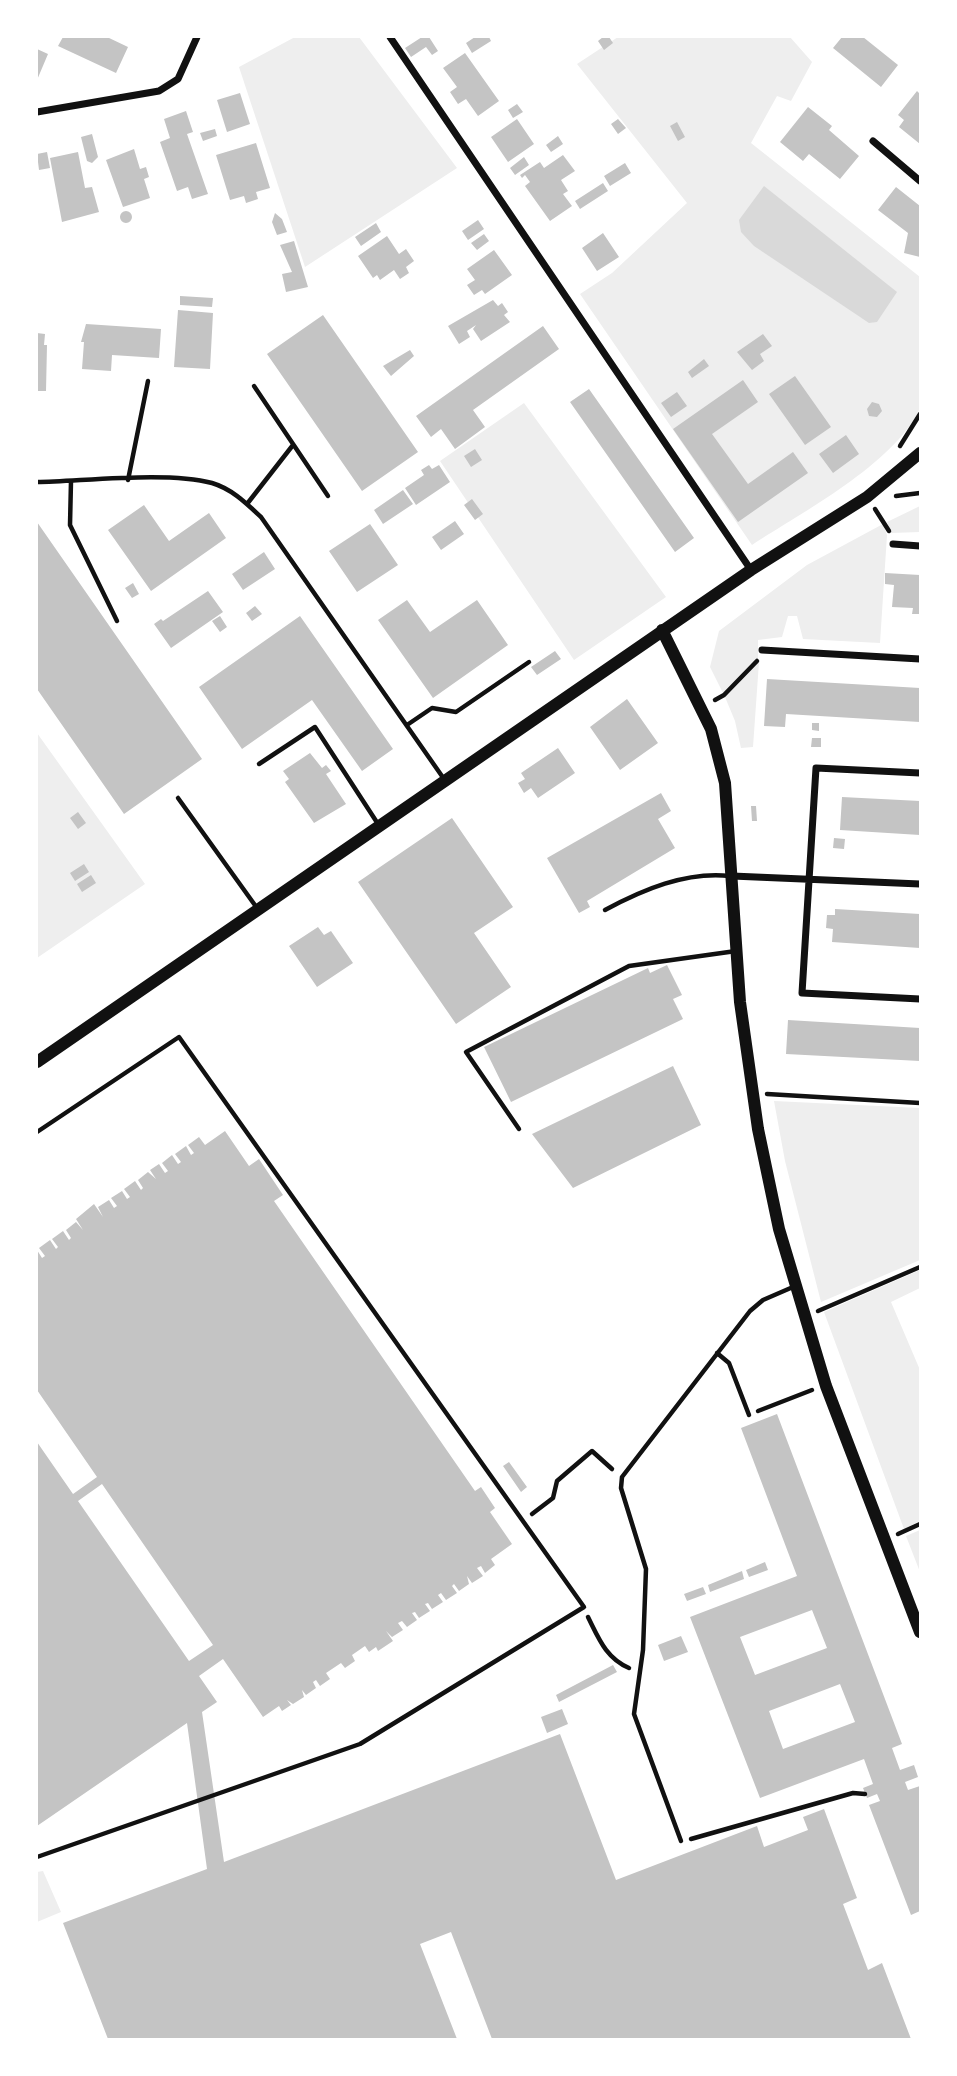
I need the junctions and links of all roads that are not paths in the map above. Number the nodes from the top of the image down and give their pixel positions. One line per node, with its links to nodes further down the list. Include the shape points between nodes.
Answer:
1 (198, 37): 3 (street, via 178,79 159,90)
2 (390, 37): 17 (street)
3 (37, 112)
4 (873, 141): 5 (street)
5 (920, 181)
6 (148, 382): 10 (lane)
7 (254, 386): 8 (lane)
8 (293, 445): 13 (lane); 14 (lane)
9 (920, 453): 17 (street, via 867,497)
10 (128, 480): 11 (lane); 14 (lane, via 186,478 205,482)
11 (71, 481): 12 (lane); 18 (lane, via 70,525)
12 (37, 482)
13 (328, 496)
14 (247, 504): 23 (lane, via 261,517)
15 (893, 544): 16 (street)
16 (920, 546)
17 (751, 570): 19 (street)
18 (117, 621)
19 (662, 631): 26 (street); 29 (street, via 702,707 718,751)
20 (762, 650): 21 (street)
21 (920, 659)
22 (529, 662): 23 (lane, via 456,712 432,708)
23 (407, 725): 26 (lane)
24 (259, 764): 28 (lane, via 315,727)
25 (920, 773): 30 (street, via 816,768)
26 (444, 780): 28 (street)
27 (178, 798): 32 (lane)
28 (379, 825): 32 (street)
29 (732, 876): 30 (street); 33 (lane, via 692,876 633,895); 34 (street)
30 (809, 878): 31 (street); 35 (street, via 802,993)
31 (920, 884)
32 (258, 909): 36 (street)
33 (605, 910)
34 (737, 951): 37 (lane, via 629,966 466,1052); 39 (street, via 753,1093)
35 (920, 999)
36 (37, 1062)
37 (519, 1129)
38 (37, 1132): 44 (lane, via 179,1037 584,1607 360,1744)
39 (794, 1287): 40 (lane, via 750,1311); 42 (street, via 826,1386)
40 (717, 1353): 41 (lane, via 729,1363); 43 (lane, via 622,1477 621,1488 646,1569 643,1650 634,1714)
41 (749, 1415)
42 (920, 1632)
43 (681, 1841)
44 (37, 1857)

